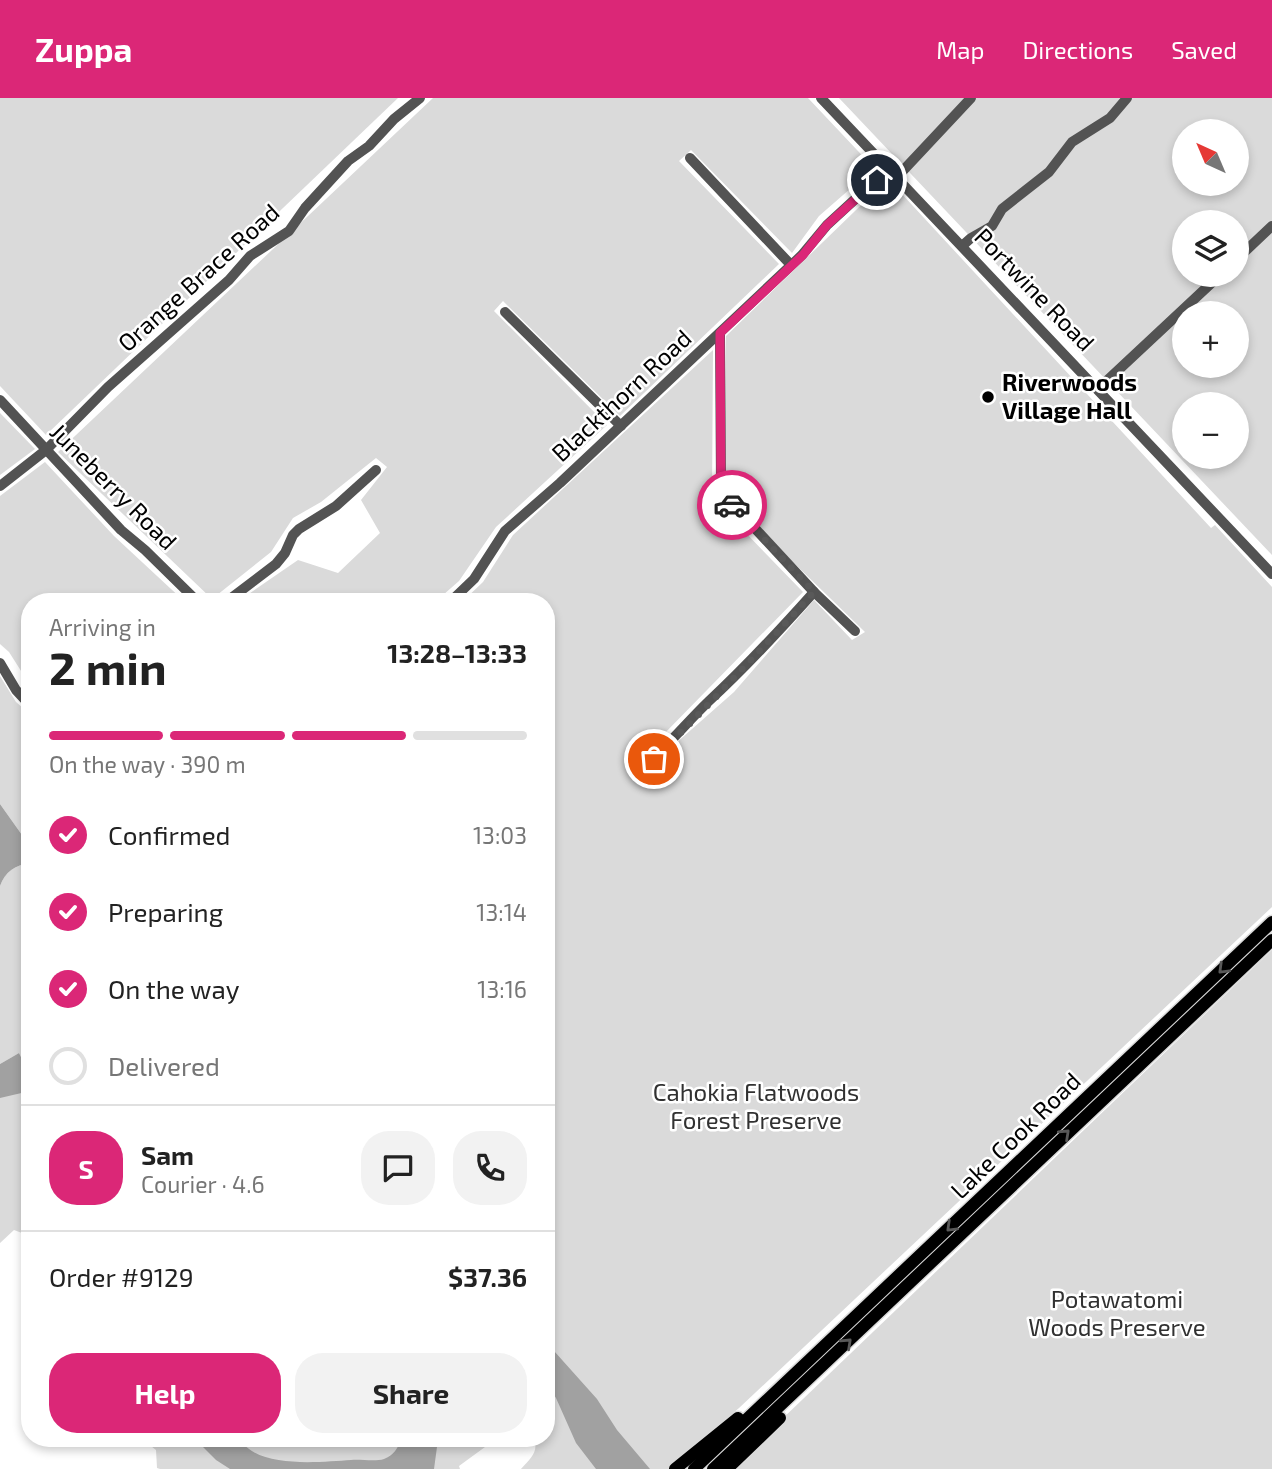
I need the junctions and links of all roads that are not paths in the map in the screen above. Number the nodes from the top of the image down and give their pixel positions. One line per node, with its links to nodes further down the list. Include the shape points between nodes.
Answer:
1 (420, 98): 18 (street, Orange Brace Road, via 345,164 289,231 250,256)
2 (821, 98): 6 (street, Portwine Road)
3 (971, 98): 7 (street)
4 (1127, 98): 9 (street, via 1110,118 1072,142 1049,172 1009,202 992,226)
5 (690, 158): 11 (street)
6 (889, 168): 7 (street, Portwine Road); 11 (street, Blackthorn Road)
7 (897, 177): 9 (street, Portwine Road)
8 (1272, 226): 10 (street)
9 (962, 246): 15 (street, Portwine Road)
10 (1249, 248)
11 (791, 265): 14 (street, Blackthorn Road)
12 (1207, 287): 15 (street)
13 (505, 312): 17 (street)
14 (720, 333): 17 (street, Blackthorn Road); 22 (street, via 723,495)
15 (1098, 388): 21 (street, Portwine Road)
16 (0, 400): 18 (street, Juneberry Road)
17 (621, 426): 25 (street, Blackthorn Road, via 505,531)
18 (46, 450): 20 (street, Orange Brace Road); 23 (street, Juneberry Road)
19 (376, 470): 24 (street, via 336,506 299,529 276,564)
20 (0, 486)
21 (1272, 574)
22 (814, 592): 26 (street); 29 (street, via 733,681)
23 (189, 593)
24 (238, 593)
25 (459, 593)
26 (855, 631)
27 (0, 663): 28 (street)
28 (21, 695)
29 (636, 773)
30 (1272, 922): 32 (main road, Lake Cook Road, one-way to 32)
31 (1272, 940): 32 (main road, Lake Cook Road, one-way to 31)
32 (793, 1385): 33 (main road, via 775,1387); 34 (main road); 35 (main road); 36 (main road, via 789,1409)
33 (675, 1469)
34 (694, 1469)
35 (713, 1469)
36 (727, 1469)

